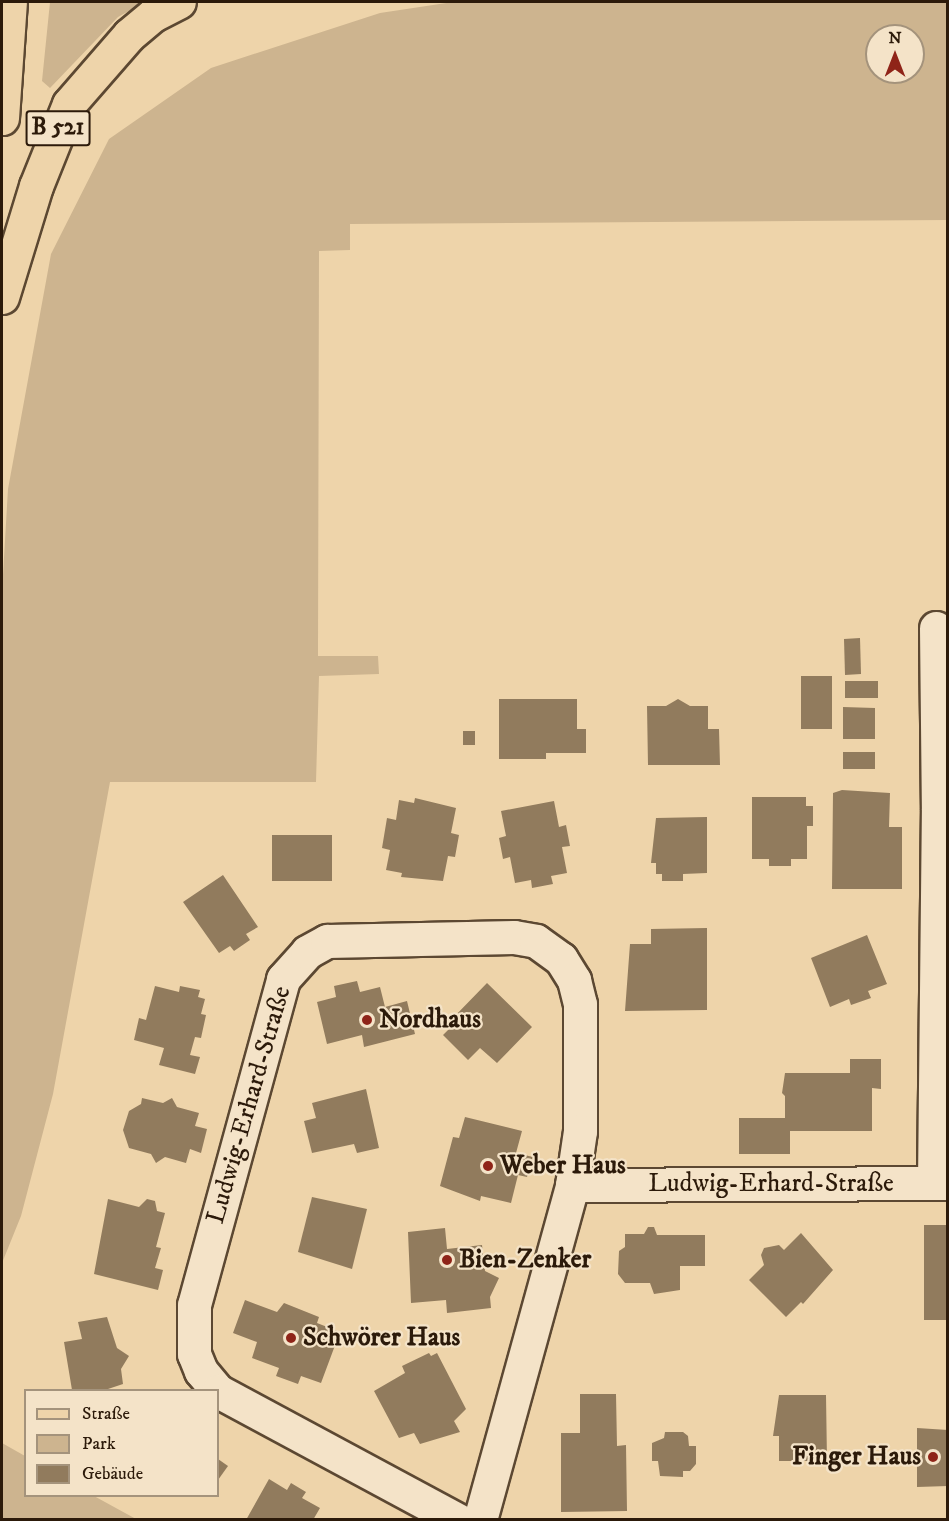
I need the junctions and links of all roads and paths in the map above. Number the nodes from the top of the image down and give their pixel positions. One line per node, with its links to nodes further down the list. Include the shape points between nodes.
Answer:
1 (10, 2): 3 (main road)
2 (179, 2): 4 (main road, B 521, via 153,15 129,35 69,104 36,186)
3 (2, 118)
4 (2, 297)
5 (936, 628): 6 (lane, Ludwig-Erhard-Straße)
6 (943, 809): 7 (lane, Ludwig-Erhard-Straße)
7 (941, 1183): 8 (lane, Ludwig-Erhard-Straße)
8 (572, 1185): 9 (lane, Ludwig-Erhard-Straße, via 580,1131 580,1004 574,980 561,959 536,941 514,938 356,939 327,941 307,952 283,979 194,1305 194,1354); 12 (lane, Ludwig-Erhard-Straße)
9 (215, 1389)
10 (219, 1392): 11 (lane, Ludwig-Erhard-Straße)
11 (458, 1520)
12 (480, 1520)

